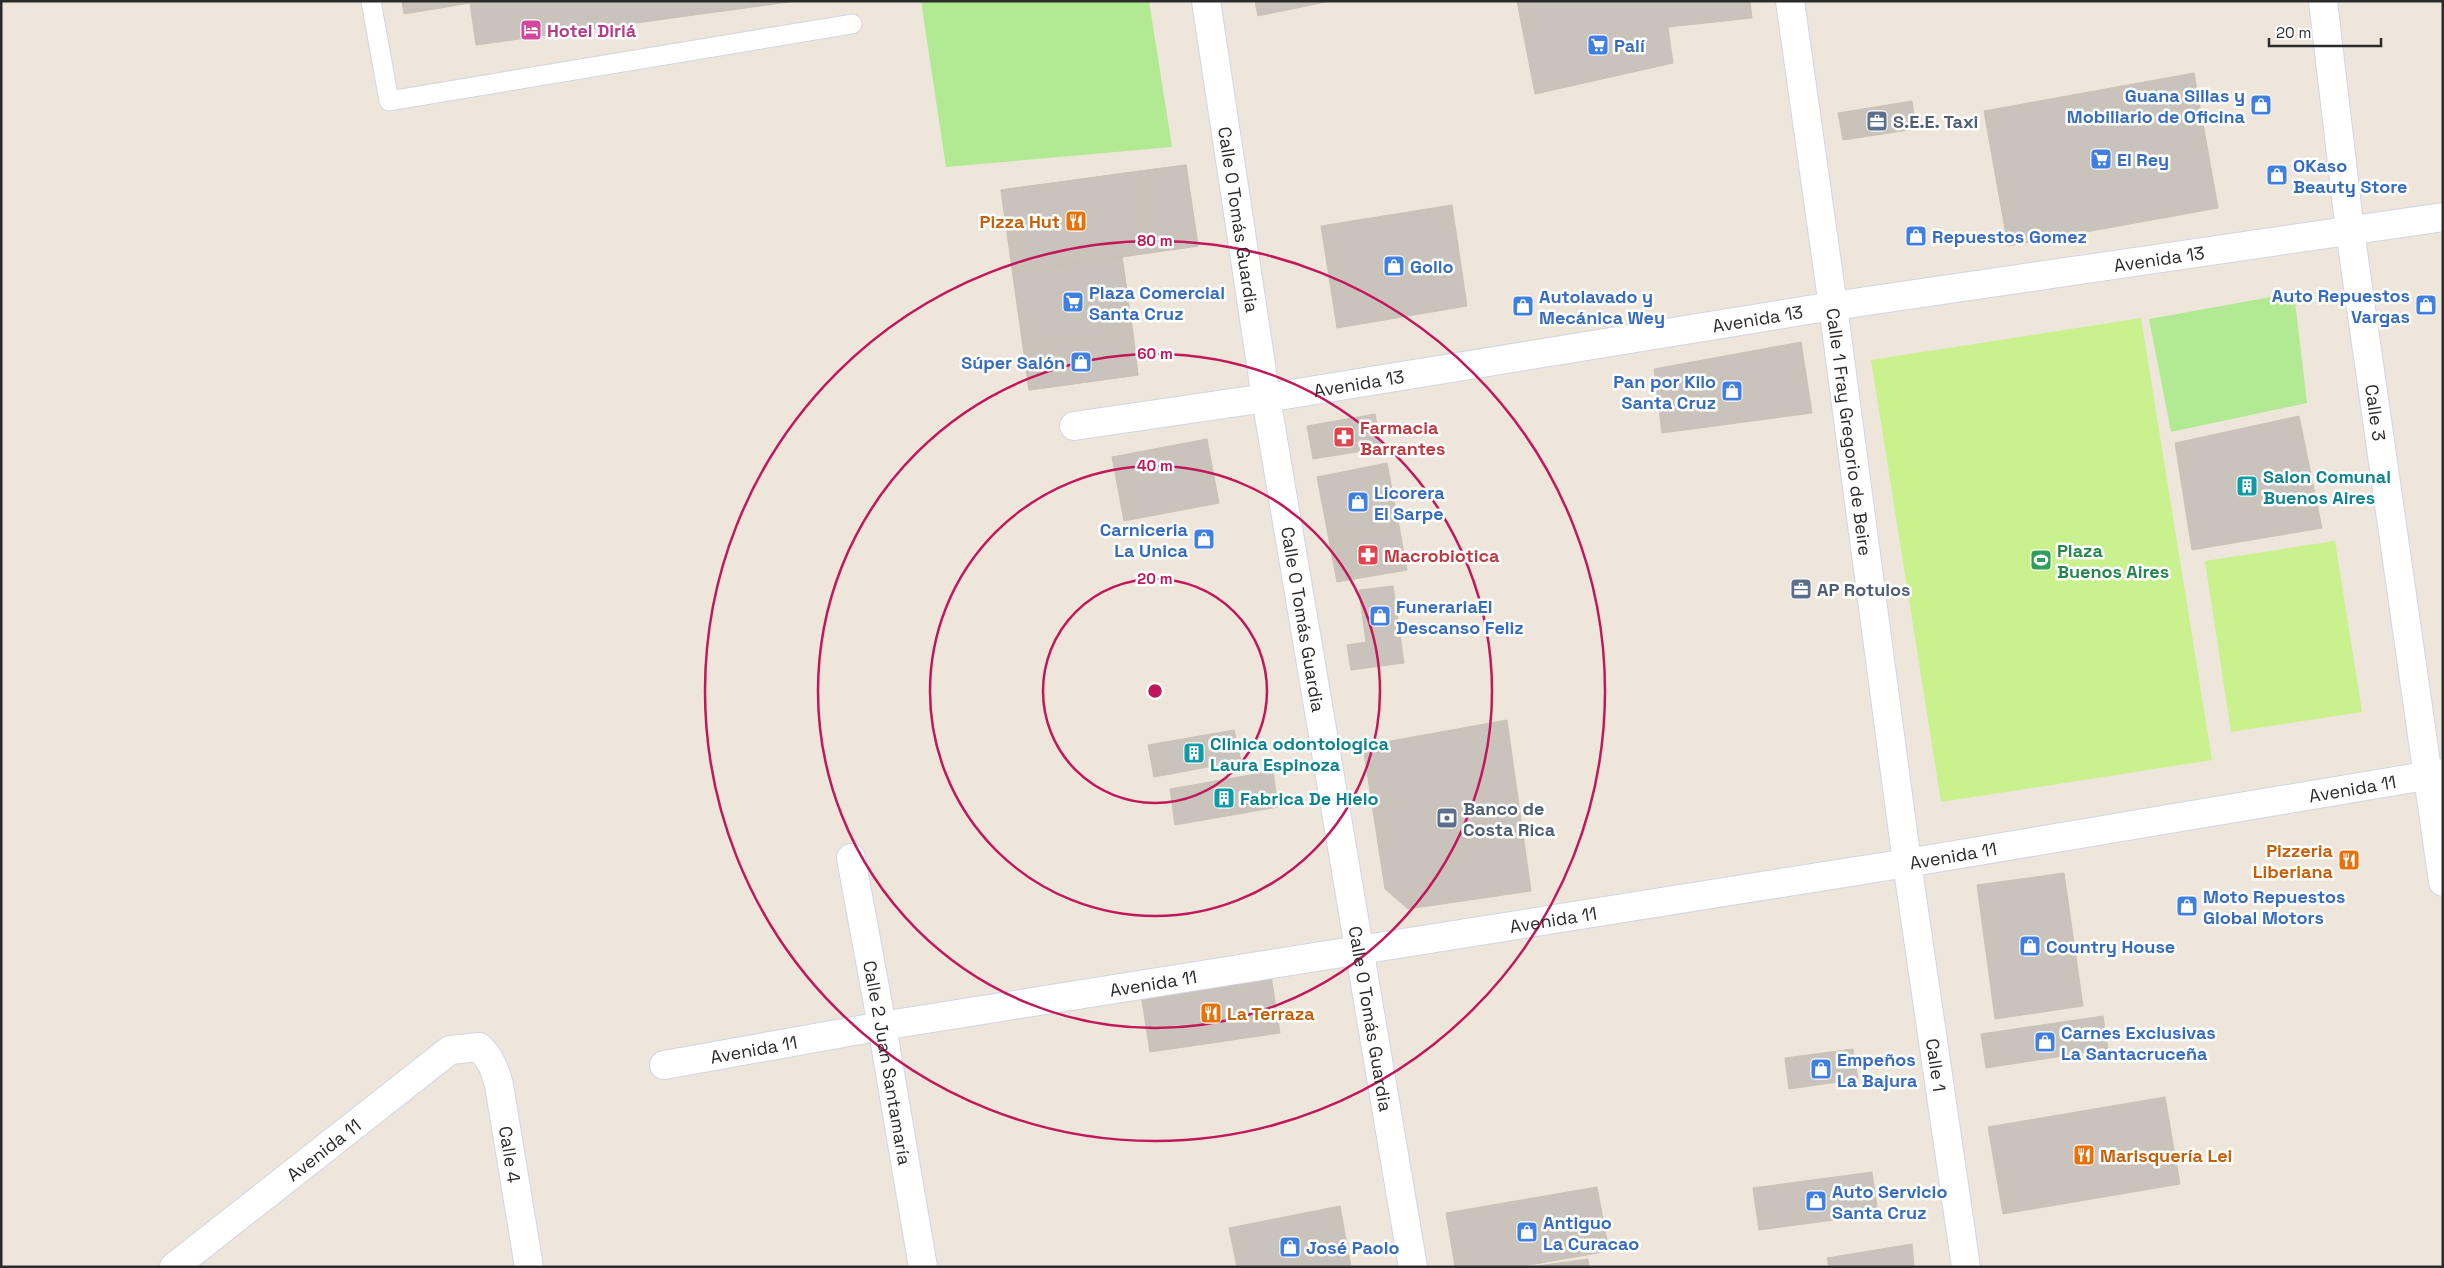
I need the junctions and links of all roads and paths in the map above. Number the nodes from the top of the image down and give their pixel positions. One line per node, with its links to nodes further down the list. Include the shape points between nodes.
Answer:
1 (371, 1): 5 (lane, via 389,101)
2 (1206, 1): 9 (street, Calle 0 Tomás Guardia)
3 (1790, 1): 8 (street, Calle 1 Fray Gregorio de Beire)
4 (2323, 1): 7 (street, Calle 3)
5 (852, 24)
6 (2443, 217): 7 (street, Avenida 13)
7 (2350, 231): 8 (street, Avenida 13); 11 (street, Calle 3)
8 (1833, 306): 9 (street, Avenida 13); 13 (street, Calle 1 Fray Gregorio de Beire)
9 (1266, 398): 10 (street, Avenida 13); 15 (street, Calle 0 Tomás Guardia)
10 (1074, 426)
11 (2435, 774): 13 (street, Avenida 11); 14 (street, Calle 3)
12 (851, 858): 16 (street, Calle 2 Juan Santamaría)
13 (1907, 863): 15 (street, Avenida 11); 23 (street, Calle 1)
14 (2443, 882)
15 (1359, 950): 16 (street, Avenida 11); 22 (street, Calle 0 Tomás Guardia)
16 (882, 1026): 18 (street, Avenida 11); 21 (street, Calle 2 Juan Santamaría)
17 (478, 1047): 19 (street, Avenida 11, via 450,1050); 20 (street, Calle 4, via 488,1056 499,1085)
18 (664, 1065)
19 (174, 1267)
20 (529, 1267)
21 (923, 1267)
22 (1413, 1267)
23 (1966, 1267)

